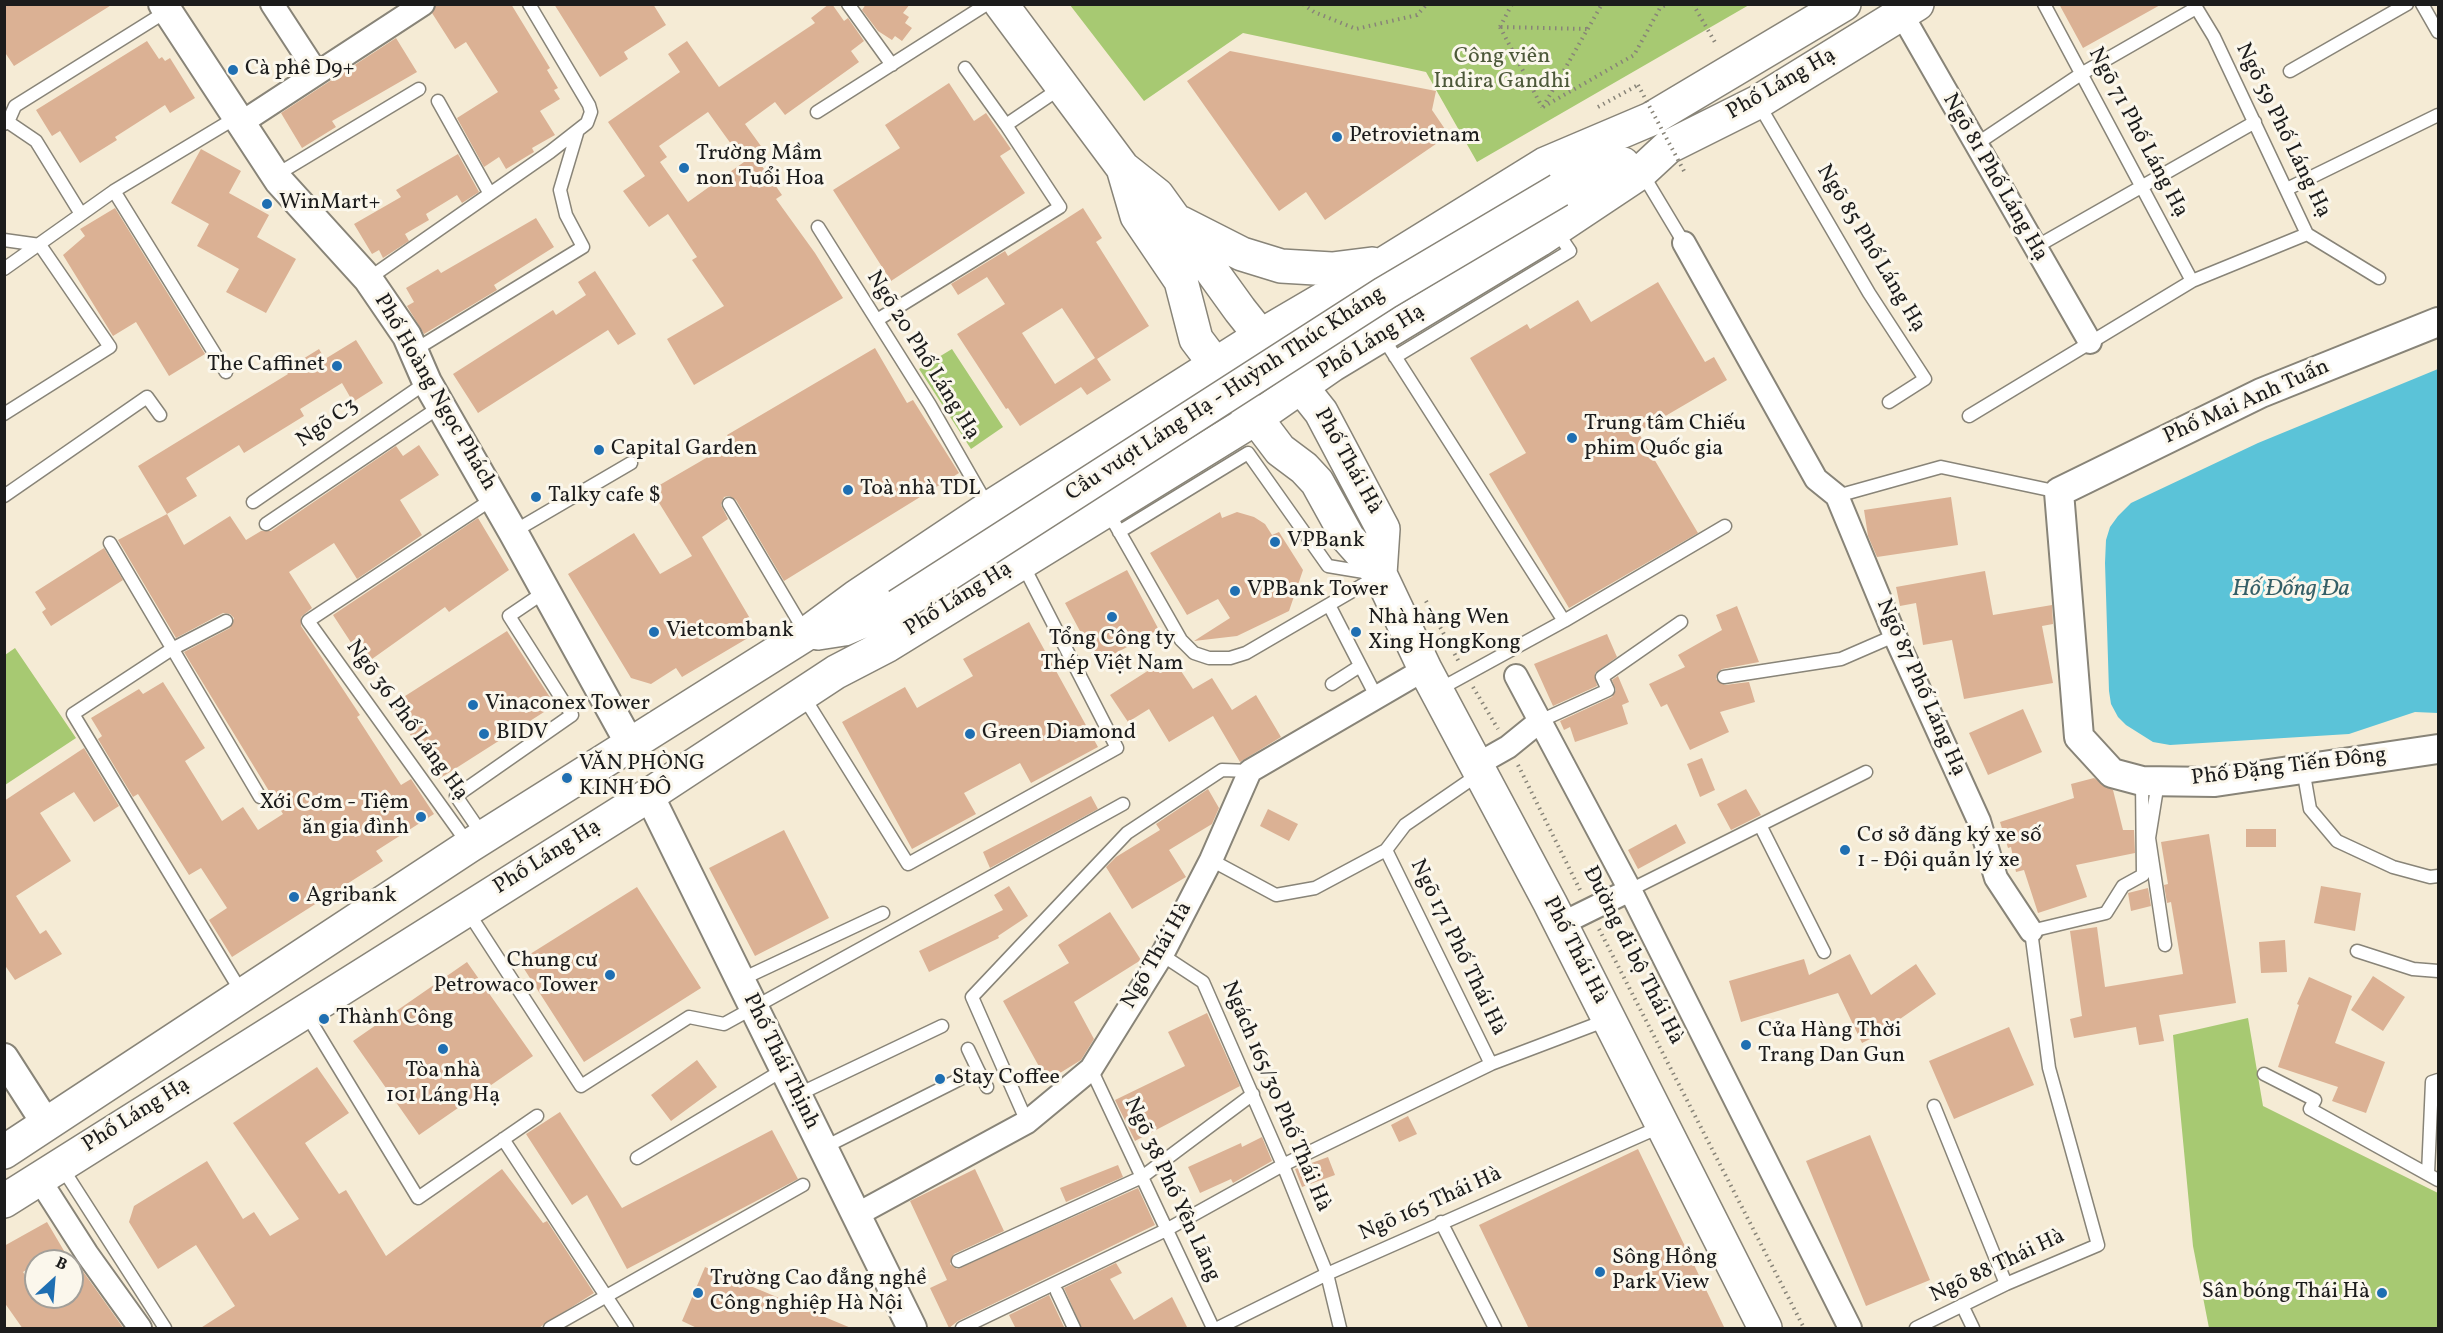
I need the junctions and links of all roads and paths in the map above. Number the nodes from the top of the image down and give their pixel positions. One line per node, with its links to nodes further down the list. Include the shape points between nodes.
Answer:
1 (272, 4): 28 (street)
2 (423, 4): 20 (street)
3 (529, 4): 43 (lane, via 589,105 587,123)
4 (848, 4): 25 (lane)
5 (987, 4): 25 (lane)
6 (1001, 4): 30 (main road)
7 (1303, 4): 8 (path, via 1356,29 1417,15)
8 (1427, 4)
9 (1512, 4): 21 (path)
10 (1602, 4): 22 (path)
11 (1667, 4): 34 (path, via 1660,8 1634,55)
12 (1693, 4): 24 (path)
13 (1844, 4): 38 (main road, Phố Láng Hạ)
14 (2044, 4): 29 (lane, Ngõ 71 Phố Láng Hạ)
15 (2407, 4): 27 (lane)
16 (2422, 4): 23 (lane)
17 (2195, 6): 29 (lane); 40 (lane, Ngõ 59 Phố Láng Hạ)
18 (165, 8): 39 (street, Phố Hoàng Ngọc Phách); 41 (lane, via 15,106)
19 (1909, 9): 33 (main road, Phố Láng Hạ); 44 (street, Ngõ 81 Phố Láng Hạ)
20 (399, 11): 28 (street)
21 (1500, 27): 22 (path); 34 (path)
22 (1587, 29): 34 (path)
23 (2439, 32)
24 (1716, 44)
25 (892, 65): 36 (lane)
26 (965, 68): 42 (lane)
27 (2290, 71)
28 (317, 73): 39 (street)
29 (2081, 74): 44 (lane); 49 (lane, Ngõ 71 Phố Láng Hạ)
30 (1063, 86): 42 (lane); 46 (main road)
31 (419, 89): 48 (lane)
32 (438, 100): 53 (lane)
33 (1758, 102): 45 (main road, Phố Láng Hạ); 79 (lane, Ngõ 85 Phố Láng Hạ, via 1869,293 1925,379)
34 (1543, 107)
35 (1598, 107): 45 (path, bridge, via 1638,85)
36 (817, 112)
37 (2439, 115): 50 (lane)
38 (1652, 119): 51 (main road, Cầu vượt Láng Hạ - Huỳnh Thúc Kháng); 62 (main road, Phố Láng Hạ, via 1545,164)
39 (239, 120): 48 (street, Phố Hoàng Ngọc Phách); 52 (lane)
40 (2255, 122): 49 (lane); 50 (lane, Ngõ 59 Phố Láng Hạ)
41 (6, 123): 54 (lane, via 36,141)
42 (1006, 125): 68 (lane, via 1060,207)
43 (577, 132): 53 (lane); 73 (lane, via 560,190 566,215 583,247)
44 (1975, 145): 61 (street, Ngõ 81 Phố Láng Hạ)
45 (1676, 159): 47 (main road, Phố Láng Hạ); 51 (main road, Cầu vượt Láng Hạ - Huỳnh Thúc Kháng, via 1634,159 1585,183)
46 (1124, 168): 55 (main road, Phố Thái Hà, via 1157,195); 74 (main road, Phố Thái Hà, via 1137,216 1181,280 1196,339)
47 (1641, 172): 59 (lane, Ngõ 87 Phố Láng Hạ); 72 (main road, Phố Láng Hạ)
48 (276, 176): 65 (street, Phố Hoàng Ngọc Phách)
49 (2142, 189): 61 (lane); 66 (lane, Ngõ 71 Phố Láng Hạ)
50 (2287, 189): 57 (lane, Ngõ 59 Phố Láng Hạ)
51 (1558, 190): 103 (main road, Cầu vượt Láng Hạ - Huỳnh Thúc Kháng, bridge, via 1385,293)
52 (114, 192): 54 (lane); 75 (lane)
53 (490, 194): 65 (lane)
54 (81, 214): 60 (lane)
55 (1175, 220): 62 (main road, via 1242,254 1281,266 1332,269); 70 (main road, Phố Thái Hà)
56 (818, 227): 68 (lane, Ngõ 20 Phố Láng Hạ)
57 (2307, 234): 64 (lane, Ngõ 59 Phố Láng Hạ); 66 (lane)
58 (4, 240): 60 (lane)
59 (1684, 243): 88 (street, Ngõ 87 Phố Láng Hạ, via 1816,479)
60 (40, 245): 63 (lane); 80 (lane, via 110,346)
61 (2034, 248): 71 (street, Ngõ 81 Phố Láng Hạ)
62 (1386, 263): 67 (main road, Phố Láng Hạ)
63 (4, 269)
64 (2379, 278)
65 (368, 279): 73 (street, Phố Hoàng Ngọc Phách)
66 (2192, 281): 71 (lane)
67 (1345, 286): 70 (main road, Phố Láng Hạ); 72 (main road)
68 (876, 320): 92 (lane, Ngõ 20 Phố Láng Hạ)
69 (2439, 322): 86 (street, Phố Mai Anh Tuấn, via 2261,393)
70 (1262, 335): 74 (main road, Phố Láng Hạ); 76 (main road, Phố Thái Hà)
71 (2090, 342): 82 (lane)
72 (1389, 346): 76 (main road, Phố Láng Hạ, via 1332,365); 105 (lane)
73 (413, 351): 77 (street, Phố Hoàng Ngọc Phách)
74 (1215, 365): 78 (main road, Phố Láng Hạ); 83 (main road, Phố Thái Hà)
75 (226, 372)
76 (1303, 387): 83 (main road, Phố Láng Hạ); 99 (main road, Phố Thái Hà, via 1321,412 1383,529)
77 (434, 394): 89 (street, Phố Hoàng Ngọc Phách); 90 (lane, Ngõ C3); 94 (lane)
78 (1161, 400): 84 (main road); 92 (main road, Phố Láng Hạ)
79 (1889, 402)
80 (4, 414)
81 (160, 415): 87 (lane, via 147,397)
82 (1969, 416)
83 (1257, 418): 84 (main road, Phố Láng Hạ); 99 (main road, Phố Thái Hà, via 1280,450 1317,482 1348,538)
84 (1198, 454): 93 (main road, Phố Láng Hạ)
85 (631, 463): 96 (lane)
86 (2059, 492): 88 (lane, via 1941,467); 127 (street, Phố Đặng Tiến Đông, via 2079,737 2112,773)
87 (4, 496)
88 (1837, 496): 108 (street, Ngõ 87 Phố Láng Hạ)
89 (494, 498): 96 (street, Phố Hoàng Ngọc Phách); 132 (lane, Ngõ 36 Phố Láng Hạ, via 308,621)
90 (253, 502)
91 (729, 504): 107 (lane)
92 (989, 508): 107 (main road, Phố Láng Hạ)
93 (1112, 520): 98 (main road, Phố Láng Hạ); 99 (lane, via 1248,453 1328,566); 102 (lane, via 1181,640 1194,653 1209,658 1246,653)
94 (266, 524)
95 (1725, 526): 105 (lane)
96 (513, 532): 100 (street, Phố Hoàng Ngọc Phách)
97 (110, 543): 109 (lane)
98 (1020, 561): 111 (main road, Phố Láng Hạ, via 888,645); 117 (lane, via 1117,748 908,864)
99 (1380, 574): 102 (lane); 115 (main road, Phố Thái Hà)
100 (546, 591): 120 (street, Phố Hoàng Ngọc Phách); 132 (lane, via 509,616 572,715 456,796)
101 (1426, 601): 112 (path, Đường đi bộ Thái Hà)
102 (1329, 605): 110 (lane)
103 (898, 606): 107 (main road, Cầu vượt Láng Hạ - Huỳnh Thúc Kháng, via 843,629); 111 (main road, Cầu vượt Láng Hạ - Huỳnh Thúc Kháng, via 855,644)
104 (226, 621): 109 (lane)
105 (1564, 621): 112 (lane)
106 (1681, 622): 119 (lane, via 1602,677 1608,690)
107 (806, 634): 120 (main road, Phố Láng Hạ)
108 (1894, 636): 114 (lane, via 1841,659); 141 (street, Ngõ 87 Phố Láng Hạ, via 1979,821 1996,878)
109 (172, 649): 129 (lane); 149 (lane, via 74,714)
110 (1360, 666): 116 (lane); 118 (lane)
111 (836, 672): 117 (main road, Phố Láng Hạ)
112 (1467, 675): 115 (lane); 121 (path, Đường đi bộ Thái Hà)
113 (1516, 676): 119 (street)
114 (1724, 677)
115 (1431, 680): 118 (street); 123 (main road, Phố Thái Hà)
116 (1332, 684)
117 (802, 694): 128 (main road, Phố Láng Hạ)
118 (1377, 698): 125 (street)
119 (1540, 721): 121 (street); 136 (street)
120 (630, 744): 132 (main road, Phố Láng Hạ)
121 (1508, 747): 123 (street); 138 (path, Đường đi bộ Thái Hà)
122 (2439, 749): 124 (street, Phố Đặng Tiến Đông)
123 (1480, 768): 133 (lane, Ngõ 171 Phố Thái Hà, via 1405,825); 140 (main road, Phố Thái Hà)
124 (2303, 769): 127 (street, Phố Đặng Tiến Đông, via 2215,782); 135 (lane, via 2310,809 2337,841 2393,867)
125 (1251, 771): 134 (street, Ngõ Thái Hà); 167 (lane, via 1222,770 1127,833 972,997)
126 (1866, 772): 131 (lane)
127 (2150, 782): 141 (lane, via 2143,875 2123,886 2106,913); 142 (lane, via 2149,838)
128 (649, 795): 137 (main road, Phố Láng Hạ); 148 (street, Phố Thái Thịnh)
129 (260, 797)
130 (1123, 804): 151 (lane)
131 (1760, 825): 136 (lane); 144 (lane)
132 (476, 841): 146 (main road, Phố Láng Hạ)
133 (1386, 850): 134 (lane, Ngõ 171 Phố Thái Hà, via 1315,888 1276,894); 156 (lane, Ngõ 171 Phố Thái Hà)
134 (1211, 860): 145 (street, Ngõ Thái Hà)
135 (2439, 876)
136 (1630, 890): 138 (street); 203 (street)
137 (466, 909): 150 (main road, Phố Láng Hạ); 151 (lane, via 581,1086 689,1017 724,1024)
138 (1590, 910): 140 (street); 202 (path, Đường đi bộ Thái Hà)
139 (883, 913): 148 (lane)
140 (1561, 924): 152 (main road, Phố Thái Hà)
141 (2031, 931): 183 (lane, Ngõ 87 Phố Láng Hạ, via 2049,1068)
142 (2165, 945)
143 (2357, 951): 147 (lane, via 2414,969)
144 (1824, 952)
145 (1162, 955): 157 (street, Ngõ Thái Hà); 163 (lane, Ngách 165/30 Phố Thái Hà, via 1203,982)
146 (294, 960): 149 (main road, Phố Láng Hạ); 150 (main road)
147 (2439, 971)
148 (740, 980): 151 (street, Phố Thái Thịnh)
149 (243, 994): 168 (main road, Phố Láng Hạ)
150 (312, 1006): 170 (lane, via 418,1198); 175 (main road, Phố Láng Hạ)
151 (752, 1008): 158 (street, Phố Thái Thịnh)
152 (1608, 1019): 156 (lane); 169 (main road, Phố Thái Hà)
153 (942, 1026): 164 (lane)
154 (968, 1049): 159 (lane)
155 (4, 1058): 168 (street)
156 (1491, 1064): 174 (lane)
157 (1091, 1069): 167 (street, Ngõ Thái Hà); 176 (lane, Ngõ 38 Phố Yên Lãng)
158 (783, 1070): 164 (street, Phố Thái Thịnh); 173 (lane)
159 (978, 1070): 162 (lane); 171 (lane)
160 (2264, 1074): 177 (lane, via 2315,1100 2310,1109)
161 (2439, 1080): 177 (lane, via 2432,1082)
162 (987, 1087)
163 (1252, 1094): 174 (lane, Ngách 165/30 Phố Thái Hà); 176 (lane)
164 (796, 1096): 171 (street, Phố Thái Thịnh)
165 (1934, 1106): 186 (lane)
166 (537, 1116): 170 (lane)
167 (1027, 1122): 180 (street, Ngõ Thái Hà)
168 (47, 1125): 172 (main road, Phố Láng Hạ)
169 (1663, 1125): 181 (lane, Ngõ 165 Thái Hà); 201 (main road, Phố Thái Hà)
170 (503, 1140): 188 (lane)
171 (822, 1149): 180 (street, Phố Thái Thịnh)
172 (4, 1152)
173 (637, 1158)
174 (1283, 1165): 182 (lane); 185 (lane, Ngách 165/30 Phố Thái Hà)
175 (50, 1172): 179 (main road, Phố Láng Hạ); 190 (street); 191 (lane)
176 (1142, 1177): 182 (lane, Ngõ 38 Phố Yên Lãng); 184 (lane)
177 (2433, 1177)
178 (803, 1185): 188 (lane)
179 (4, 1201)
180 (856, 1215): 194 (street, Phố Thái Thịnh)
181 (1441, 1222): 185 (lane, Ngõ 165 Thái Hà); 200 (lane)
182 (1166, 1230): 195 (lane); 197 (lane, Ngõ 38 Phố Yên Lãng)
183 (2098, 1245): 186 (lane, Ngõ 88 Thái Hà)
184 (958, 1262)
185 (1327, 1274): 198 (lane, Ngõ 165 Thái Hà); 199 (lane, Ngách 165/30 Phố Thái Hà)
186 (2006, 1284): 189 (lane, Ngõ 88 Thái Hà)
187 (1057, 1292): 196 (lane)
188 (607, 1299): 192 (lane); 193 (lane)
189 (1962, 1305): 204 (lane, Ngõ 88 Thái Hà); 205 (lane)
190 (140, 1329)
191 (165, 1329)
192 (550, 1329)
193 (627, 1329)
194 (912, 1329)
195 (962, 1329)
196 (1074, 1329)
197 (1213, 1329)
198 (1218, 1329)
199 (1340, 1329)
200 (1495, 1329)
201 (1765, 1329)
202 (1804, 1329)
203 (1850, 1329)
204 (1916, 1329)
205 (1973, 1329)

